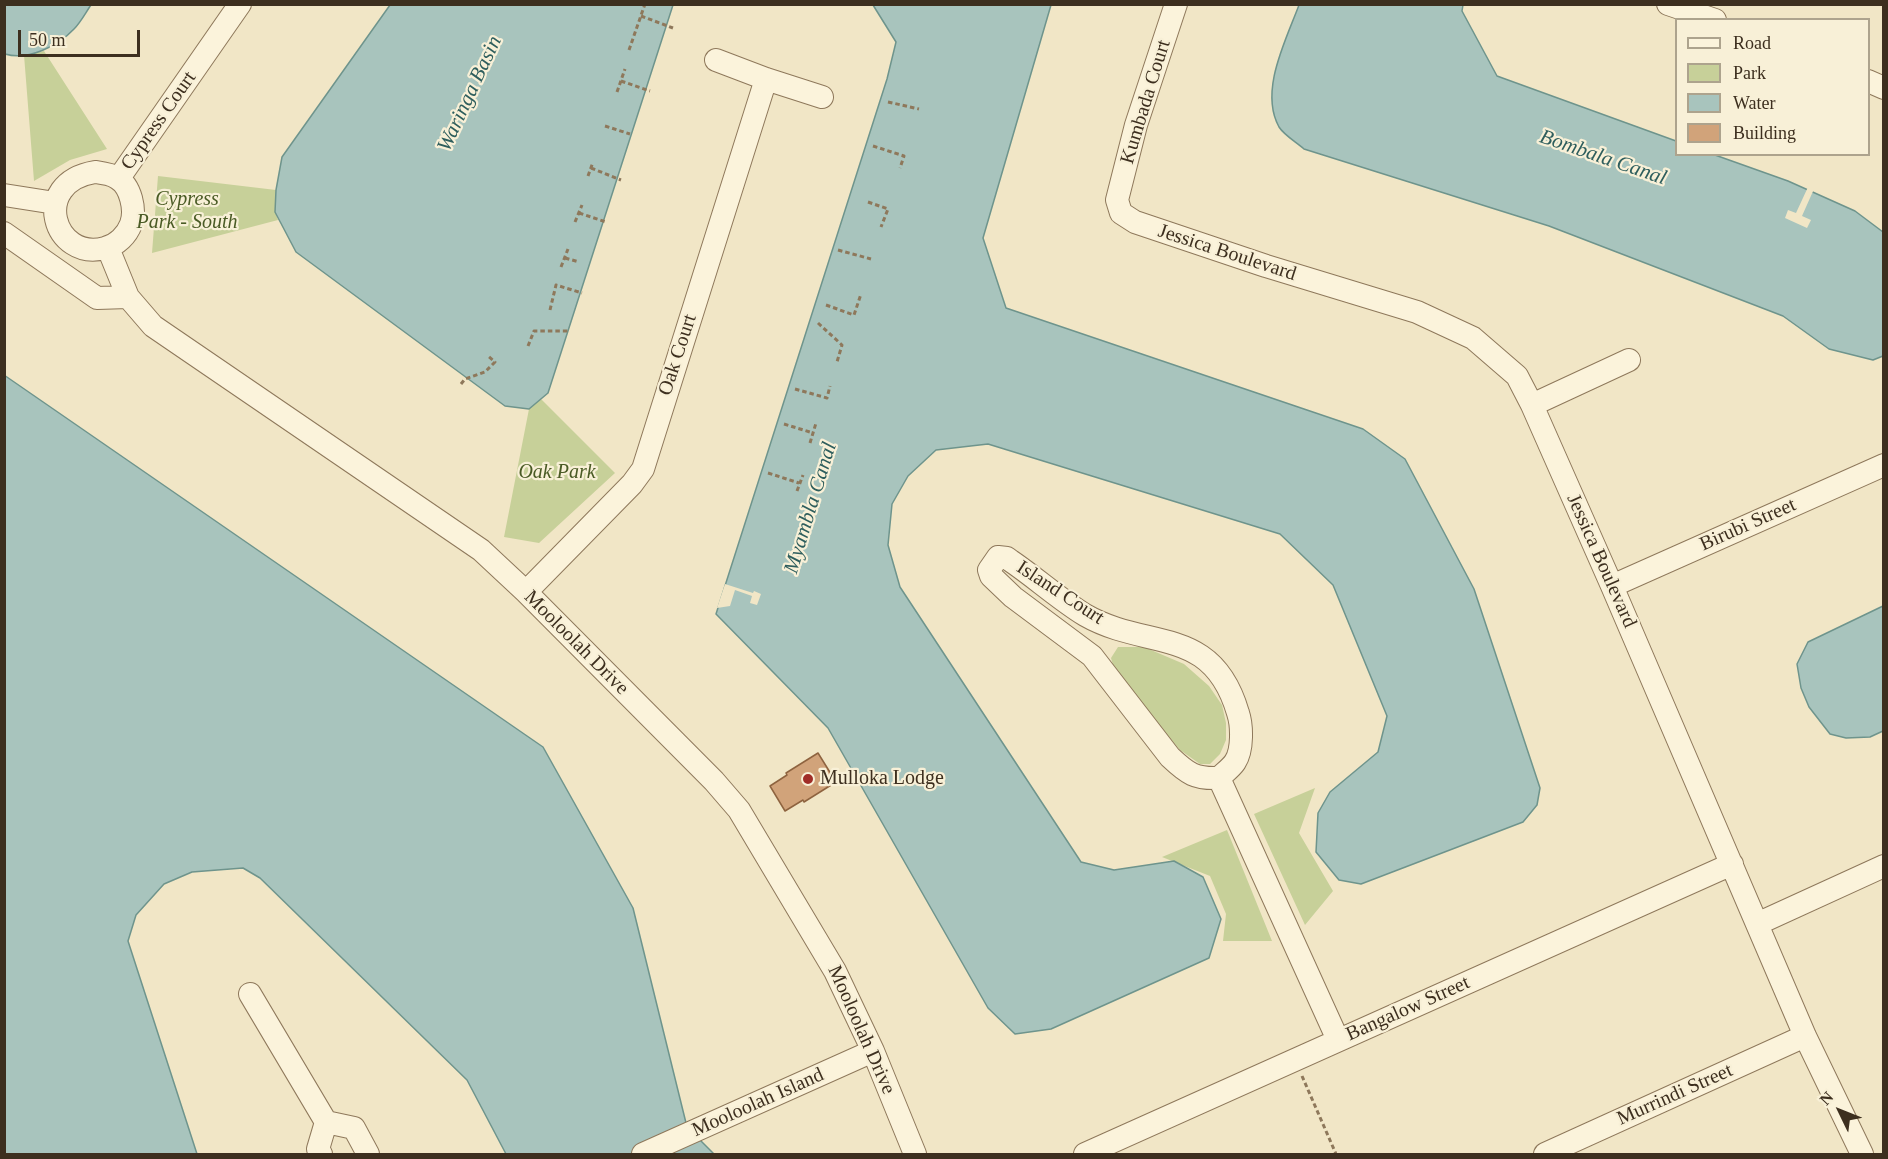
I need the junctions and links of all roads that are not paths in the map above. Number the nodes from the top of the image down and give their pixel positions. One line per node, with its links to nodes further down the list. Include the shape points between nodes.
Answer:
1 (240, 4): 10 (street, Cypress Court)
2 (1176, 4): 12 (street, Kumbada Court, via 1136,125)
3 (1668, 4): 4 (street)
4 (1709, 18)
5 (716, 60): 6 (street)
6 (766, 79): 9 (street); 21 (street, Oak Court, via 643,469)
7 (1870, 81): 8 (street)
8 (1884, 87)
9 (822, 97)
10 (119, 178): 13 (street, via 95,172 81,174 60,191); 15 (street, via 131,198 133,218 120,241)
11 (4, 195): 13 (street)
12 (1117, 200): 18 (street, Jessica Boulevard, via 1121,213 1135,222 1417,312 1473,338 1517,376)
13 (56, 203): 15 (street, via 57,224 69,241 81,248)
14 (4, 233): 16 (street, via 97,298)
15 (108, 248): 16 (street, Mooloolah Drive)
16 (128, 297): 21 (street, Mooloolah Drive, via 153,326 481,550)
17 (1629, 360): 18 (street)
18 (1532, 405): 20 (street, Jessica Boulevard)
19 (1884, 465): 20 (street, Birubi Street)
20 (1612, 586): 25 (street, Jessica Boulevard)
21 (526, 592): 31 (street, Mooloolah Drive, via 739,810 830,962)
22 (1113, 627): 23 (street); 23 (street, Island Court, via 1086,615 1007,558 998,557 993,563 991,576 1013,597); 24 (street, Island Court, via 1198,653 1229,686 1242,729 1236,760)
23 (1092, 657): 24 (street, Island Court, via 1170,757 1201,779)
24 (1219, 778): 30 (street)
25 (1732, 864): 27 (street, Jessica Boulevard); 30 (street, Bangalow Street)
26 (1884, 866): 27 (street)
27 (1757, 924): 29 (street, Jessica Boulevard)
28 (250, 994): 32 (street)
29 (1805, 1036): 38 (street, Murrindi Street); 39 (street, Jessica Boulevard)
30 (1338, 1040): 37 (street, Bangalow Street)
31 (873, 1052): 35 (street, Mooloolah Island); 36 (street, Mooloolah Drive)
32 (326, 1122): 33 (street, via 318,1149); 34 (street, via 354,1128)
33 (321, 1155)
34 (368, 1155)
35 (643, 1155)
36 (915, 1155)
37 (1085, 1155)
38 (1545, 1155)
39 (1862, 1155)

